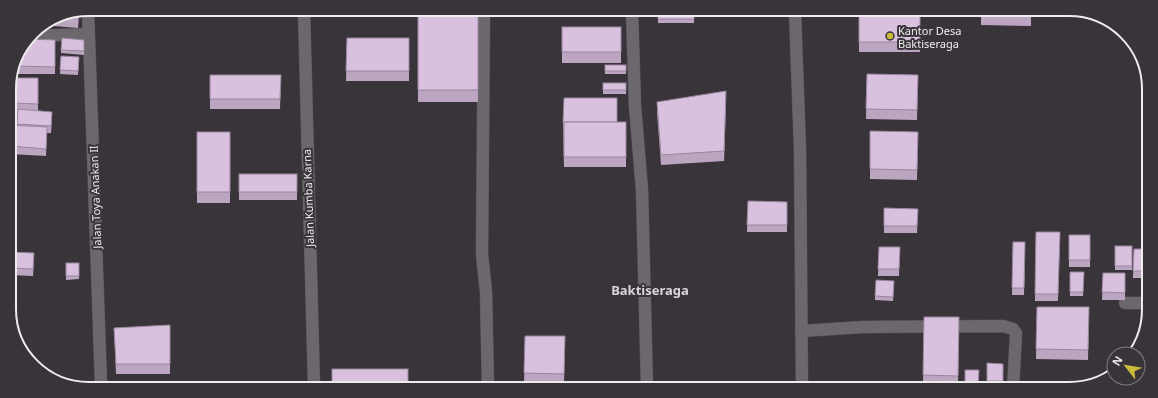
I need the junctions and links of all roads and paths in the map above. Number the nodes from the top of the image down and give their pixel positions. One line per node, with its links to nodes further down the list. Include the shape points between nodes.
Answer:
1 (88, 16): 6 (street, Jalan Toya Anakan II)
2 (304, 16): 12 (street, Jalan Kumba Karna)
3 (484, 16): 13 (street, via 482,254 486,292)
4 (632, 16): 14 (street, via 635,106 642,190)
5 (795, 16): 10 (street, via 800,149)
6 (88, 34): 7 (street); 11 (street, Jalan Toya Anakan II)
7 (39, 36)
8 (1125, 303): 9 (street)
9 (1142, 303)
10 (801, 331): 15 (street); 16 (street, via 863,326 1003,326 1013,329 1016,333)
11 (101, 382)
12 (314, 382)
13 (488, 382)
14 (648, 382)
15 (802, 382)
16 (1013, 382)

